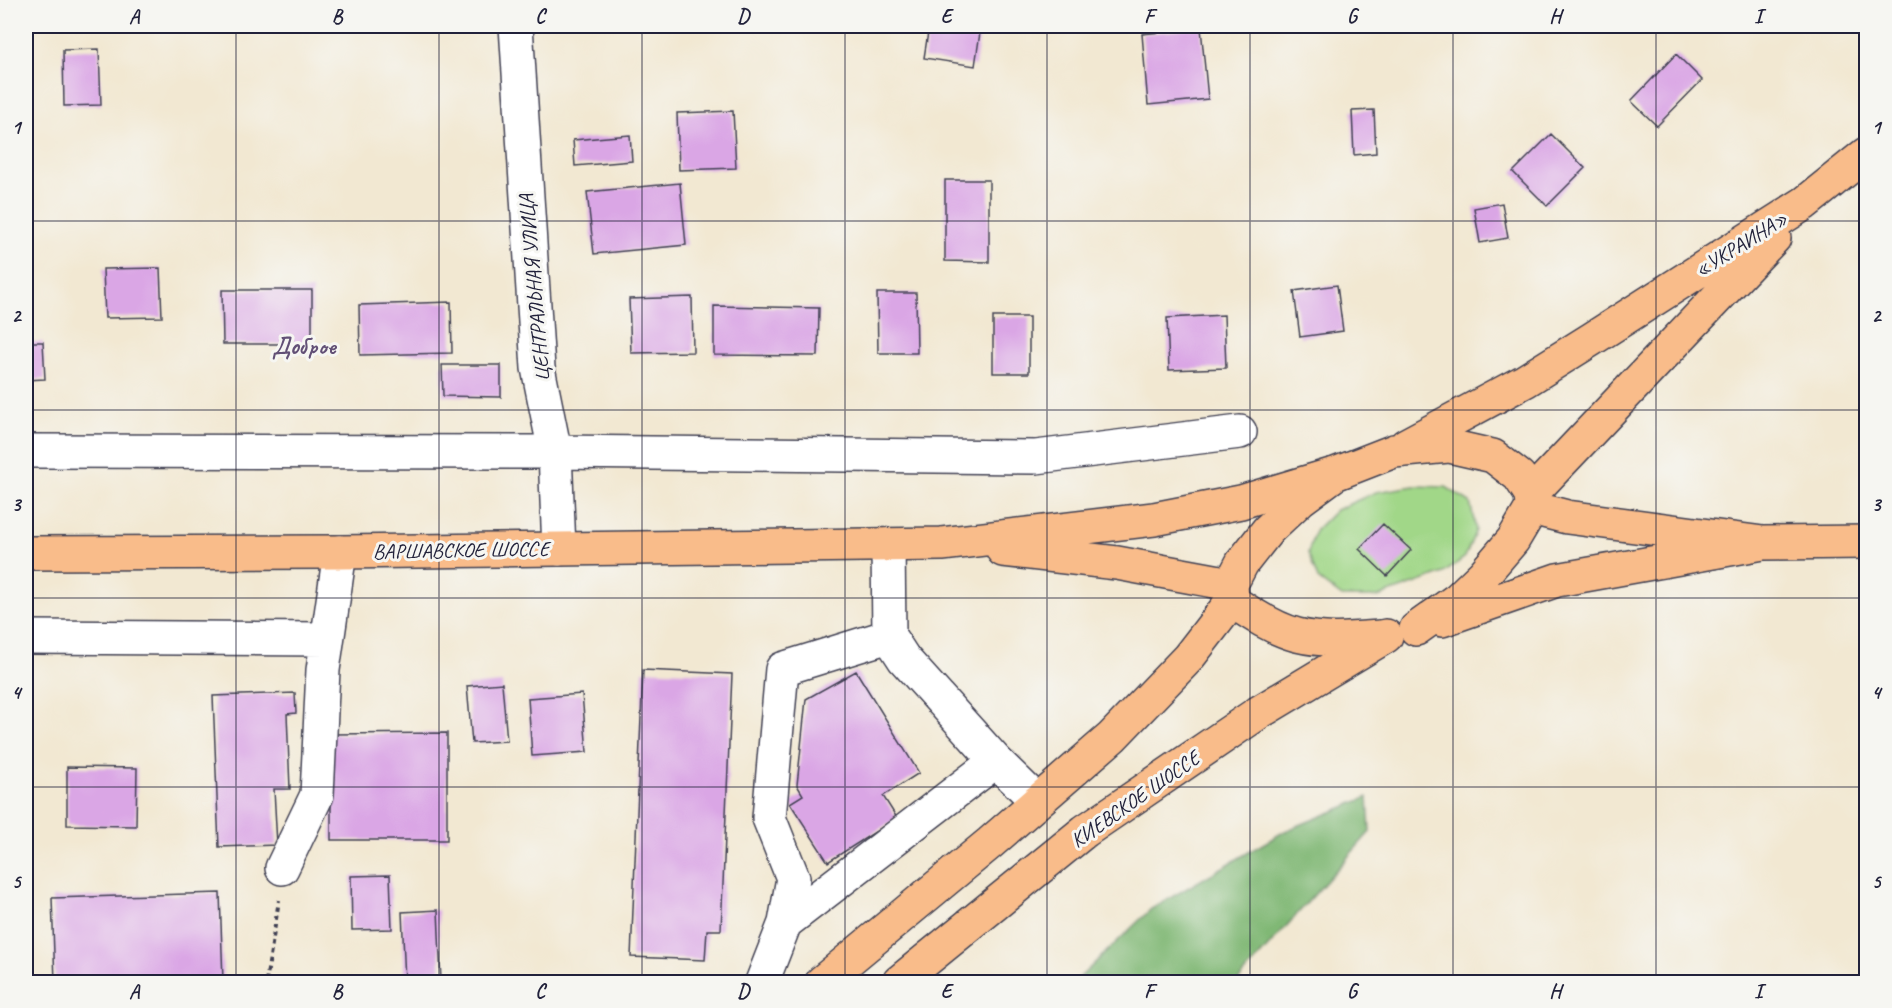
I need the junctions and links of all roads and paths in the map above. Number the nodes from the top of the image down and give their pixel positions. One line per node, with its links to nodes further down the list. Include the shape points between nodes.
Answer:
1 (517, 26): 7 (street, ЦЕНТРАЛЬНАЯ УЛИЦА, via 537,368)
2 (1866, 154): 3 (main road)
3 (1806, 203): 6 (main road, «УКРАИНА», via 1525,381); 9 (main road, «УКРАИНА»)
4 (1240, 432): 7 (street, via 1036,457)
5 (26, 451): 7 (street)
6 (1394, 451): 8 (main road); 9 (main road, via 1449,446 1493,456 1519,476)
7 (555, 452): 14 (street, ЦЕНТРАЛЬНАЯ УЛИЦА)
8 (1335, 474): 12 (main road, via 1241,502 1154,519); 17 (main road, via 1268,530 1242,563)
9 (1531, 501): 11 (main road, via 1578,519); 18 (main road, «УКРАИНА», via 1513,540 1483,575 1458,599)
10 (1866, 542): 11 (main road)
11 (1763, 543): 18 (main road, via 1557,580)
12 (942, 544): 13 (main road, ВАРШАВСКОЕ ШОССЕ); 17 (main road, via 1118,563)
13 (892, 545): 14 (main road, ВАРШАВСКОЕ ШОССЕ); 19 (street)
14 (559, 549): 15 (main road, ВАРШАВСКОЕ ШОССЕ)
15 (340, 552): 16 (main road, ВАРШАВСКОЕ ШОССЕ); 21 (street)
16 (26, 553)
17 (1232, 592): 18 (main road, via 1257,617 1296,635 1338,640); 23 (main road, via 1188,658 1112,736)
18 (1401, 633): 29 (main road, КИЕВСКОЕ ШОССЕ, via 1258,713 1085,831)
19 (889, 636): 22 (street); 25 (street, via 782,669 769,818 794,878)
20 (26, 637): 21 (street)
21 (327, 639): 24 (street, via 317,795)
22 (996, 761): 23 (street); 25 (street)
23 (1037, 801): 28 (main road)
24 (282, 868): 26 (path)
25 (785, 923): 27 (street)
26 (266, 982)
27 (762, 982)
28 (822, 982)
29 (899, 982)

